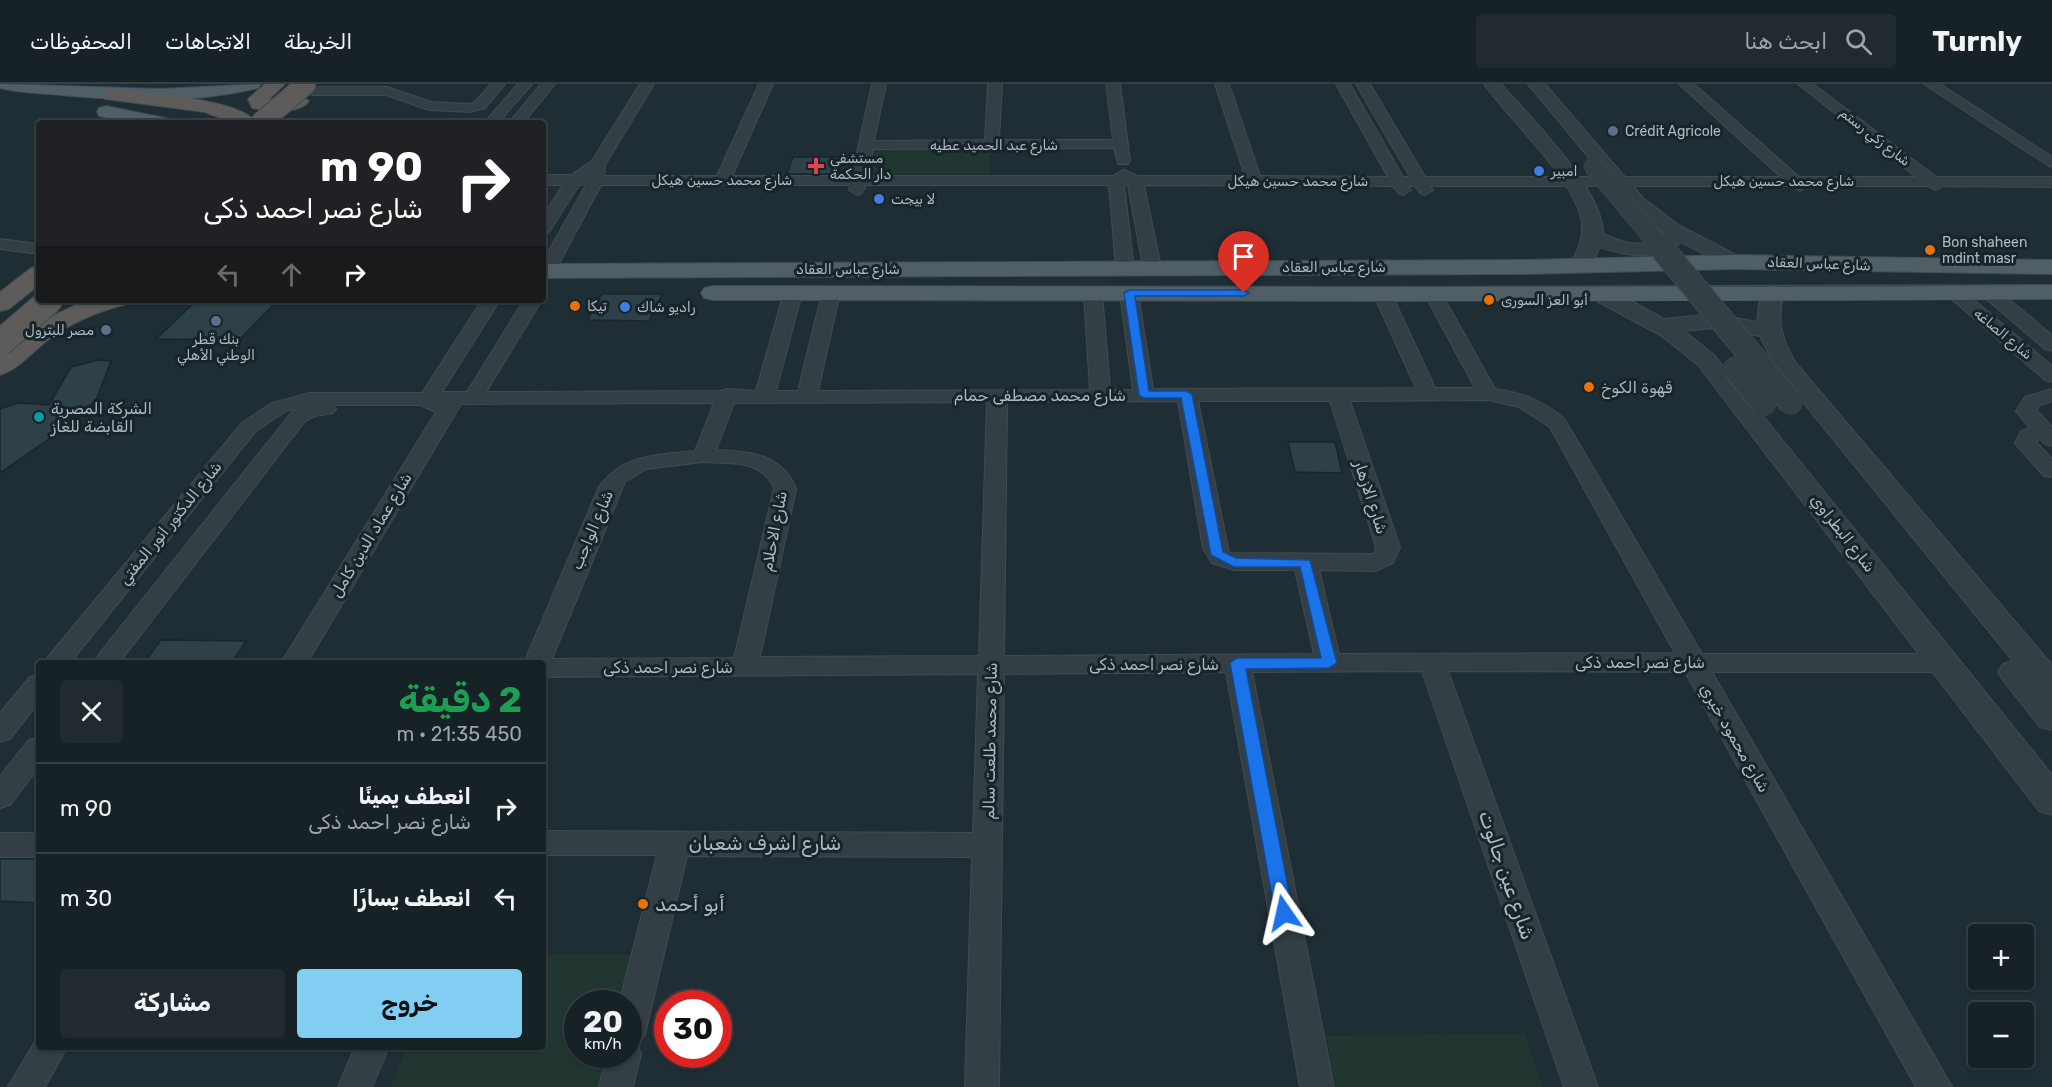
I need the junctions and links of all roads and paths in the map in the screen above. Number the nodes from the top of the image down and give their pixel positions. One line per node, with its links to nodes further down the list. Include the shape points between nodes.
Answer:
1 (6, 84): 25 (main road)
2 (252, 84): 26 (main road, via 174,95)
3 (276, 84): 24 (highway, via 257,99 259,104 270,106)
4 (290, 84): 31 (highway)
5 (498, 84): 24 (street, via 480,105 470,108 429,106 387,91)
6 (525, 84): 34 (street)
7 (548, 84): 35 (street)
8 (647, 84): 43 (street)
9 (766, 84): 45 (street)
10 (879, 84): 38 (street)
11 (994, 84): 36 (street)
12 (1113, 84): 37 (street)
13 (1222, 84): 46 (street)
14 (1343, 84): 52 (street)
15 (1363, 84): 53 (street)
16 (1492, 84): 42 (street)
17 (1506, 84): 42 (street)
18 (1523, 84): 42 (street)
19 (1536, 84): 51 (street)
20 (1668, 84): 54 (street)
21 (1686, 84): 54 (street)
22 (1805, 84): 55 (street, شارع زكي رستم)
23 (1931, 84): 39 (street)
24 (310, 90): 32 (highway, bridge); 33 (highway)
25 (71, 91): 26 (main road); 28 (main road)
26 (111, 95): 30 (highway, via 212,107 233,113)
27 (0, 100): 28 (main road)
28 (28, 103): 29 (main road)
29 (150, 120)
30 (241, 120)
31 (248, 120)
32 (265, 120)
33 (278, 120)
34 (494, 120)
35 (518, 120)
36 (992, 144): 37 (street, شارع عبد الحميد عطيه); 38 (street, شارع عبد الحميد عطيه)
37 (1121, 144): 49 (street)
38 (867, 145): 50 (street)
39 (2024, 146): 40 (street); 41 (street)
40 (2052, 146)
41 (2052, 164)
42 (1579, 176): 51 (street, شارع محمد حسين هيكل); 53 (street, شارع محمد حسين هيكل); 60 (street, via 1590,211); 109 (street, bridge)
43 (595, 177): 45 (street, شارع محمد حسين هيكل); 48 (street); 48 (street, شارع محمد حسين هيكل); 50 (street, شارع محمد حسين هيكل); 69 (street)
44 (546, 180): 48 (street, شارع محمد حسين هيكل)
45 (723, 180): 50 (street, شارع محمد حسين هيكل)
46 (1254, 181): 49 (street, شارع محمد حسين هيكل); 52 (street, شارع محمد حسين هيكل)
47 (2052, 182): 55 (street, شارع محمد حسين هيكل)
48 (572, 184): 56 (street, شارع محمد حسين هيكل); 58 (street)
49 (1126, 184): 50 (street, شارع محمد حسين هيكل); 52 (street, شارع محمد حسين هيكل); 65 (street); 67 (street)
50 (858, 185)
51 (1621, 185): 54 (street, شارع محمد حسين هيكل); 59 (street)
52 (1400, 186): 53 (street, شارع محمد حسين هيكل)
53 (1422, 186)
54 (1788, 186): 55 (street, شارع محمد حسين هيكل)
55 (1939, 187): 57 (street, شارع محمد حسين هيكل)
56 (546, 188)
57 (2052, 190)
58 (546, 224)
59 (1673, 230): 60 (street, via 1674,238 1668,244 1646,249 1618,246); 63 (street)
60 (1592, 237): 64 (street)
61 (0, 244): 62 (street)
62 (36, 249)
63 (1735, 262): 64 (main road, شارع عباس العقاد); 66 (main road, شارع عباس العقاد)
64 (1581, 265): 65 (main road, شارع عباس العقاد)
65 (1152, 267): 67 (main road, شارع عباس العقاد)
66 (2052, 267)
67 (1125, 268): 70 (main road, شارع عباس العقاد)
68 (36, 275): 84 (highway)
69 (546, 275)
70 (546, 279)
71 (546, 279): 75 (main road, شارع عباس العقاد)
72 (1954, 292): 73 (main road, شارع عباس العقاد); 82 (main road, شارع عباس العقاد); 96 (street, شارع الصاغه)
73 (1989, 292): 74 (main road, شارع عباس العقاد); 94 (street, شارع الصاغه)
74 (2052, 292)
75 (793, 293): 76 (main road, شارع عباس العقاد); 102 (street)
76 (831, 293): 81 (main road, شارع عباس العقاد); 103 (street)
77 (1129, 293): 78 (main road, شارع عباس العقاد); 81 (main road, شارع عباس العقاد); 106 (street)
78 (1382, 293): 79 (main road, شارع عباس العقاد); 99 (street)
79 (1433, 293): 83 (main road, شارع عباس العقاد); 100 (street)
80 (36, 294): 89 (highway)
81 (1092, 294): 105 (street)
82 (1773, 294): 83 (main road, شارع عباس العقاد); 92 (street, via 1768,312)
83 (1605, 296): 90 (street, شارع البطراوي)
84 (4, 298)
85 (47, 303): 93 (highway, bridge)
86 (104, 303): 91 (highway, via 79,310)
87 (490, 303): 108 (street, شارع عماد الدين كامل)
88 (531, 303): 108 (street, شارع عماد الدين كامل)
89 (0, 324): 91 (highway, via 26,321)
90 (1661, 326): 92 (street, via 1713,321); 126 (street, شارع البطراوي, via 1712,366)
91 (45, 328): 95 (highway)
92 (1769, 332): 130 (street, via 1795,379)
93 (0, 343)
94 (2052, 345)
95 (0, 367)
96 (2052, 376)
97 (1186, 394): 98 (street, شارع محمد مصطفى حمام); 106 (street, شارع محمد مصطفى حمام); 114 (street, via 1217,555 1234,562)
98 (1338, 394): 99 (street, شارع محمد مصطفى حمام); 114 (street, شارع الازهار, via 1388,551 1385,558 1375,562)
99 (1428, 394): 100 (street, شارع محمد مصطفى حمام)
100 (1488, 394): 123 (street, شارع محمود خيري, via 1535,405 1558,424)
101 (727, 395): 102 (street, شارع محمد مصطفى حمام); 108 (street, شارع محمد مصطفى حمام); 112 (street)
102 (765, 395): 103 (street, شارع محمد مصطفى حمام)
103 (807, 395): 104 (street, شارع محمد مصطفى حمام)
104 (997, 395): 105 (street, شارع محمد مصطفى حمام); 127 (street, شارع محمد طلعت سالم)
105 (1100, 395): 106 (street, شارع محمد مصطفى حمام)
106 (1144, 395)
107 (2052, 395): 111 (street, via 2027,405 2026,411)
108 (451, 401): 110 (street, شارع محمد مصطفى حمام, via 425,411); 120 (street, شارع عماد الدين كامل)
109 (1778, 404): 132 (street); 135 (street)
110 (298, 409): 115 (street, شارع الدكتور انور المفتي, via 270,412 249,427); 116 (street, شارع الدكتور انور المفتي)
111 (2048, 436): 113 (street, via 2028,435 2025,443)
112 (703, 456): 121 (street, شارع الواجب, via 649,461 617,477 605,497); 128 (street, شارع الاحلام, via 757,461 774,469 783,482)
113 (2052, 471)
114 (1305, 563): 125 (street)
115 (105, 603): 116 (street, via 123,611); 117 (street, شارع الدكتور انور المفتي)
116 (151, 604): 118 (street, شارع الدكتور انور المفتي)
117 (75, 640): 118 (street, via 98,636 115,639); 119 (street, شارع الدكتور انور المفتي)
118 (112, 654)
119 (58, 660)
120 (296, 660)
121 (538, 660)
122 (1432, 662): 123 (street, شارع نصر احمد ذكى); 125 (street, شارع نصر احمد ذكى); 152 (street, شارع عين جالوت)
123 (1691, 662): 126 (street, شارع نصر احمد ذكى); 153 (street, شارع محمود خيري)
124 (1237, 663): 125 (street, شارع نصر احمد ذكى); 127 (street, شارع نصر احمد ذكى); 151 (street)
125 (1329, 663)
126 (1945, 663): 137 (street, شارع البطراوي)
127 (992, 664): 128 (street, شارع نصر احمد ذكى); 142 (street, شارع محمد طلعت سالم)
128 (745, 667): 129 (street, شارع نصر احمد ذكى)
129 (546, 668)
130 (2052, 687)
131 (36, 688): 133 (street)
132 (2052, 718)
133 (0, 732)
134 (36, 751): 136 (street)
135 (2052, 774)
136 (0, 797)
137 (2052, 801)
138 (546, 843): 139 (street, شارع اشرف شعبان)
139 (675, 843): 142 (street, شارع اشرف شعبان); 143 (street)
140 (0, 845): 141 (street)
141 (36, 845)
142 (987, 845): 150 (street, شارع محمد طلعت سالم)
143 (639, 990)
144 (48, 1050): 147 (street)
145 (371, 1050): 148 (street)
146 (621, 1068): 149 (street)
147 (25, 1087)
148 (355, 1087)
149 (616, 1087)
150 (982, 1087)
151 (1317, 1087)
152 (1581, 1087)
153 (1935, 1087)

